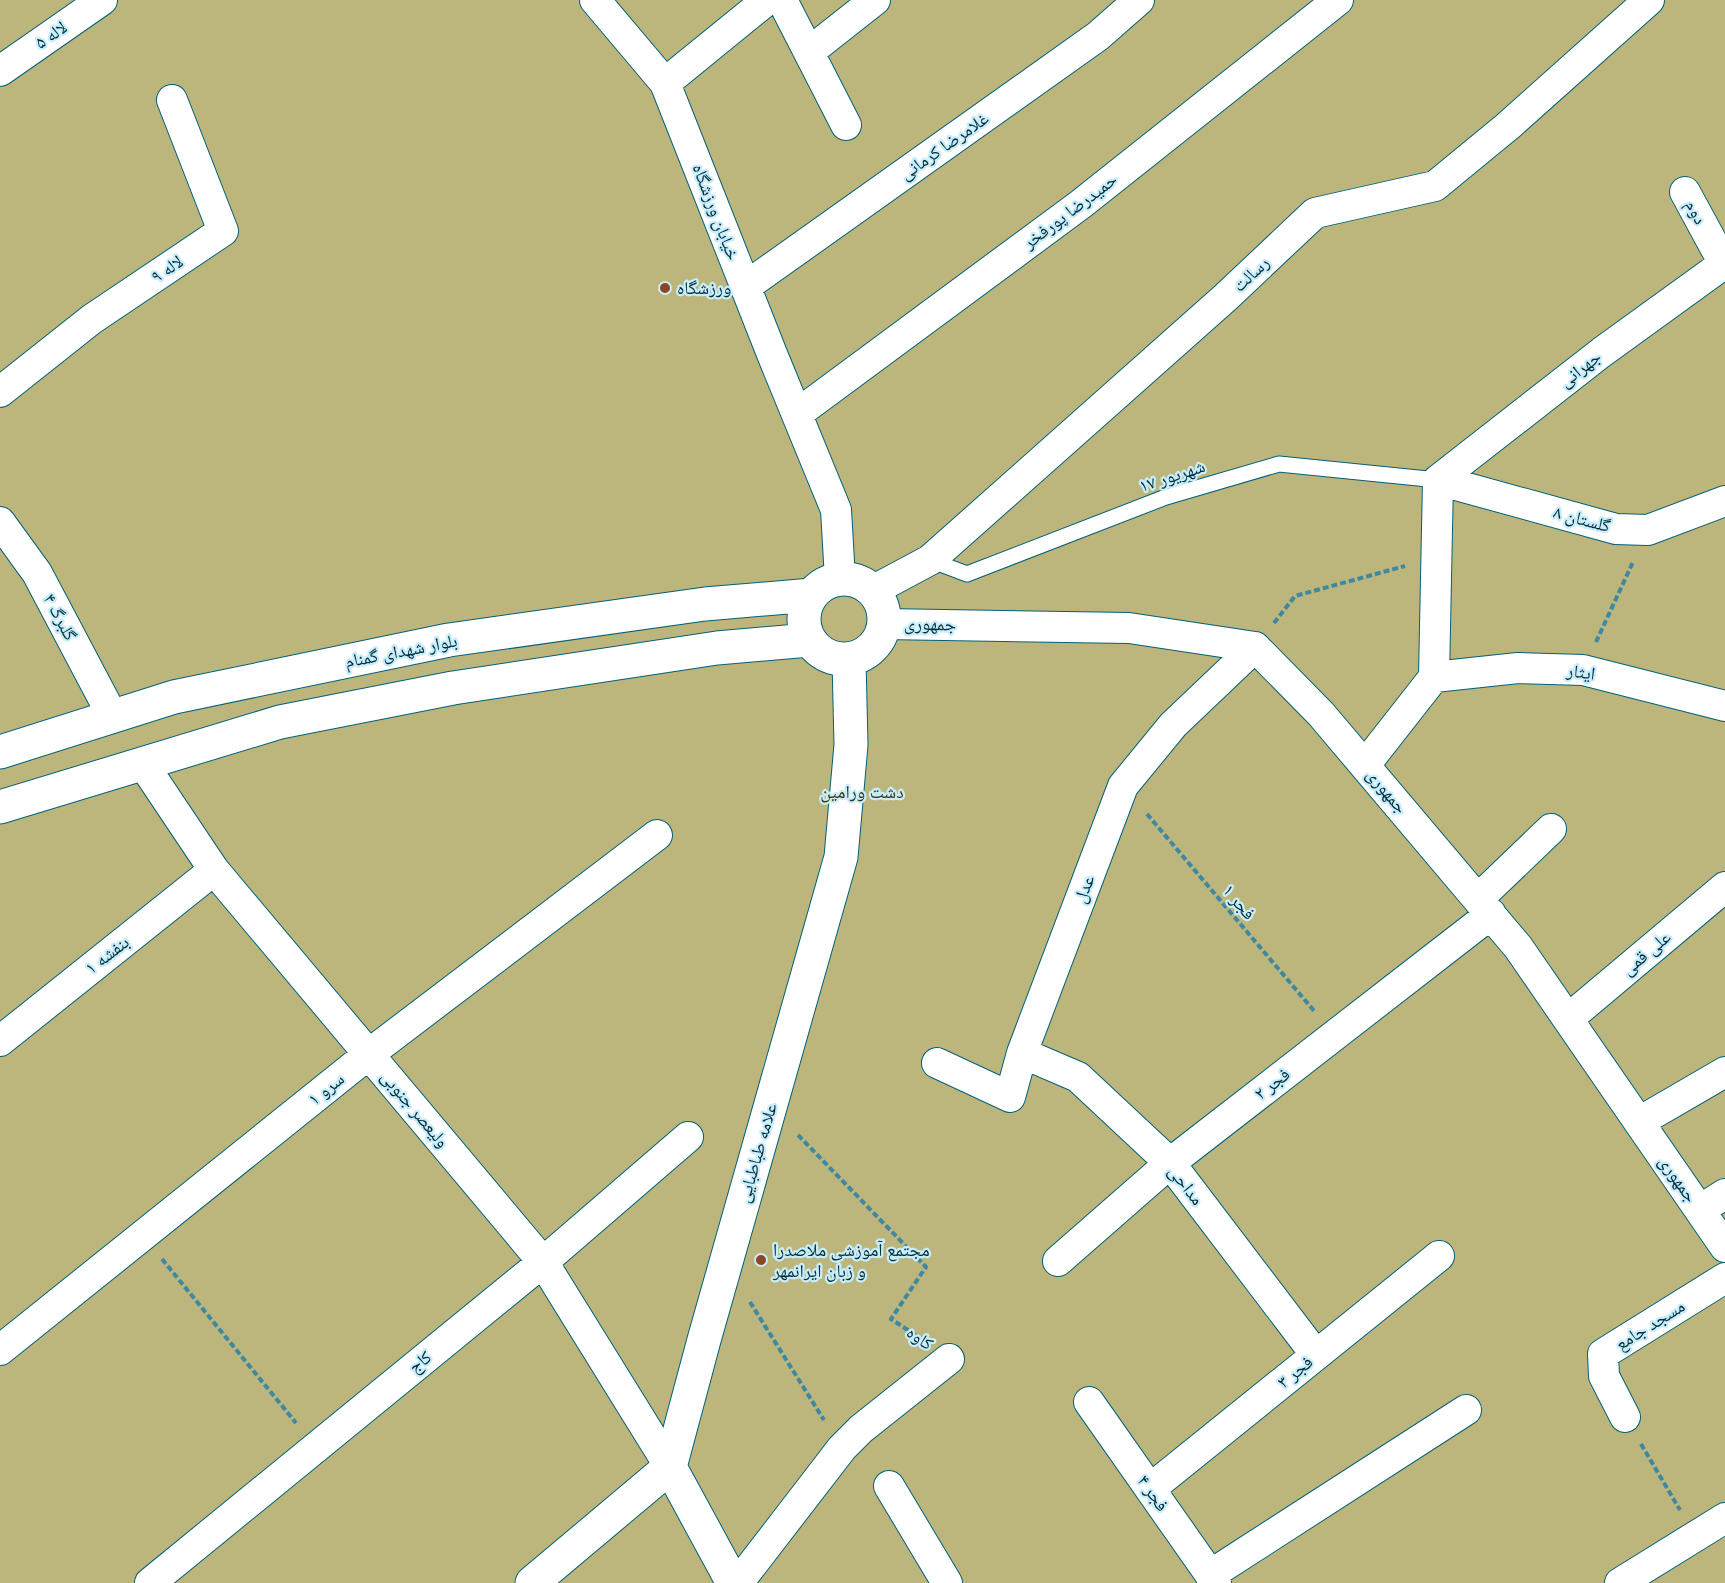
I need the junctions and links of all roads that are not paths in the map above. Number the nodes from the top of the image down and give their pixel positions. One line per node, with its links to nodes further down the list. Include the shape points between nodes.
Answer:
1 (102, 0): 10 (street, لاله ۵)
2 (595, 0): 11 (street, خیابان ورزشگاه)
3 (767, 0): 11 (street)
4 (782, 0): 9 (street)
5 (875, 0): 9 (street)
6 (1139, 0): 16 (street, غلامرضا کرمانی, via 1098,36)
7 (1338, 0): 18 (street, حمیدرضا پورفخر, via 1081,204)
8 (1649, 0): 22 (street, رسالت, via 1435,186 1315,213)
9 (809, 52): 13 (street)
10 (0, 71)
11 (665, 83): 16 (street, خیابان ورزشگاه)
12 (172, 100): 17 (street, لاله ۹, via 223,231 92,319)
13 (846, 125)
14 (1685, 192): 15 (street, دوم)
15 (1725, 263): 19 (street, جهرانی, via 1602,352)
16 (745, 287): 18 (street, خیابان ورزشگاه)
17 (0, 392)
18 (797, 414): 23 (street, خیابان ورزشگاه, via 836,510)
19 (1438, 480): 20 (street, گلستان ۸, via 1616,528 1648,530); 22 (lane, ۱۷ شهریور, via 1279,464 1166,497 967,574); 29 (street)
20 (1725, 501)
21 (0, 522): 31 (street, گلبرگ ۴, via 37,573)
22 (930, 560): 24 (street, رسالت)
23 (826, 587): 24 (street, via 857,581); 26 (street, via 806,609 804,625); 31 (street, بلوار شهدای گمنام, via 450,640 174,698)
24 (873, 591): 25 (street, via 882,606)
25 (884, 624): 27 (street, جمهوری, via 1129,628); 28 (street, via 879,640 866,653)
26 (809, 640): 28 (street, via 820,651); 33 (street, via 717,648 453,688 280,722)
27 (1256, 647): 34 (street, جمهوری, via 1322,714); 43 (street, عدل, via 1173,725 1123,786)
28 (849, 660): 63 (street, علامه طباطبایی, via 851,745 841,857)
29 (1434, 677): 30 (street, ایثار, via 1518,668 1583,670); 34 (street)
30 (1725, 706)
31 (113, 717): 32 (street, بلوار شهدای گمنام)
32 (0, 753)
33 (142, 764): 35 (street); 38 (street, ولیعصر جنوبی)
34 (1365, 765): 40 (street, جمهوری)
35 (0, 807)
36 (1551, 829): 40 (street, فجر ۲)
37 (657, 835): 44 (street, سرو ۱)
38 (214, 870): 42 (street, بنفشه ۱); 44 (street, ولیعصر جنوبی)
39 (1725, 887): 41 (street, علی قمی)
40 (1484, 907): 41 (street, جمهوری, via 1518,947); 49 (street, فجر ۲, via 1335,1035)
41 (1568, 1019): 47 (street, جمهوری)
42 (0, 1041)
43 (1022, 1053): 45 (street, عدل, via 1010,1097); 49 (street, مداحی, via 1078,1077)
44 (369, 1054): 55 (street, ولیعصر جنوبی); 57 (street, سرو ۱, via 143,1235)
45 (937, 1063)
46 (1725, 1072): 47 (street)
47 (1639, 1122): 51 (street, جمهوری)
48 (688, 1137): 55 (street, کاج)
49 (1170, 1162): 54 (street, فجر ۲); 58 (street, مداحی)
50 (1725, 1194): 51 (street)
51 (1700, 1210): 52 (street, جمهوری)
52 (1725, 1246)
53 (1439, 1256): 58 (street, فجر ۳)
54 (1058, 1261)
55 (543, 1262): 63 (street, ولیعصر جنوبی); 68 (street, کاج)
56 (1725, 1278): 62 (street, مسجد جامع, via 1603,1354 1604,1376)
57 (4, 1338)
58 (1316, 1355): 65 (street, فجر ۳)
59 (949, 1359): 71 (street, کاوه, via 842,1449)
60 (1089, 1402): 65 (street, فجر ۴)
61 (1466, 1410): 67 (street)
62 (1625, 1418)
63 (670, 1467): 69 (street); 70 (street)
64 (889, 1486): 72 (street)
65 (1150, 1489): 67 (street, فجر ۴)
66 (1725, 1518): 73 (street)
67 (1213, 1579)
68 (150, 1583)
69 (532, 1583)
70 (733, 1583)
71 (738, 1583)
72 (947, 1583)
73 (1620, 1583)

